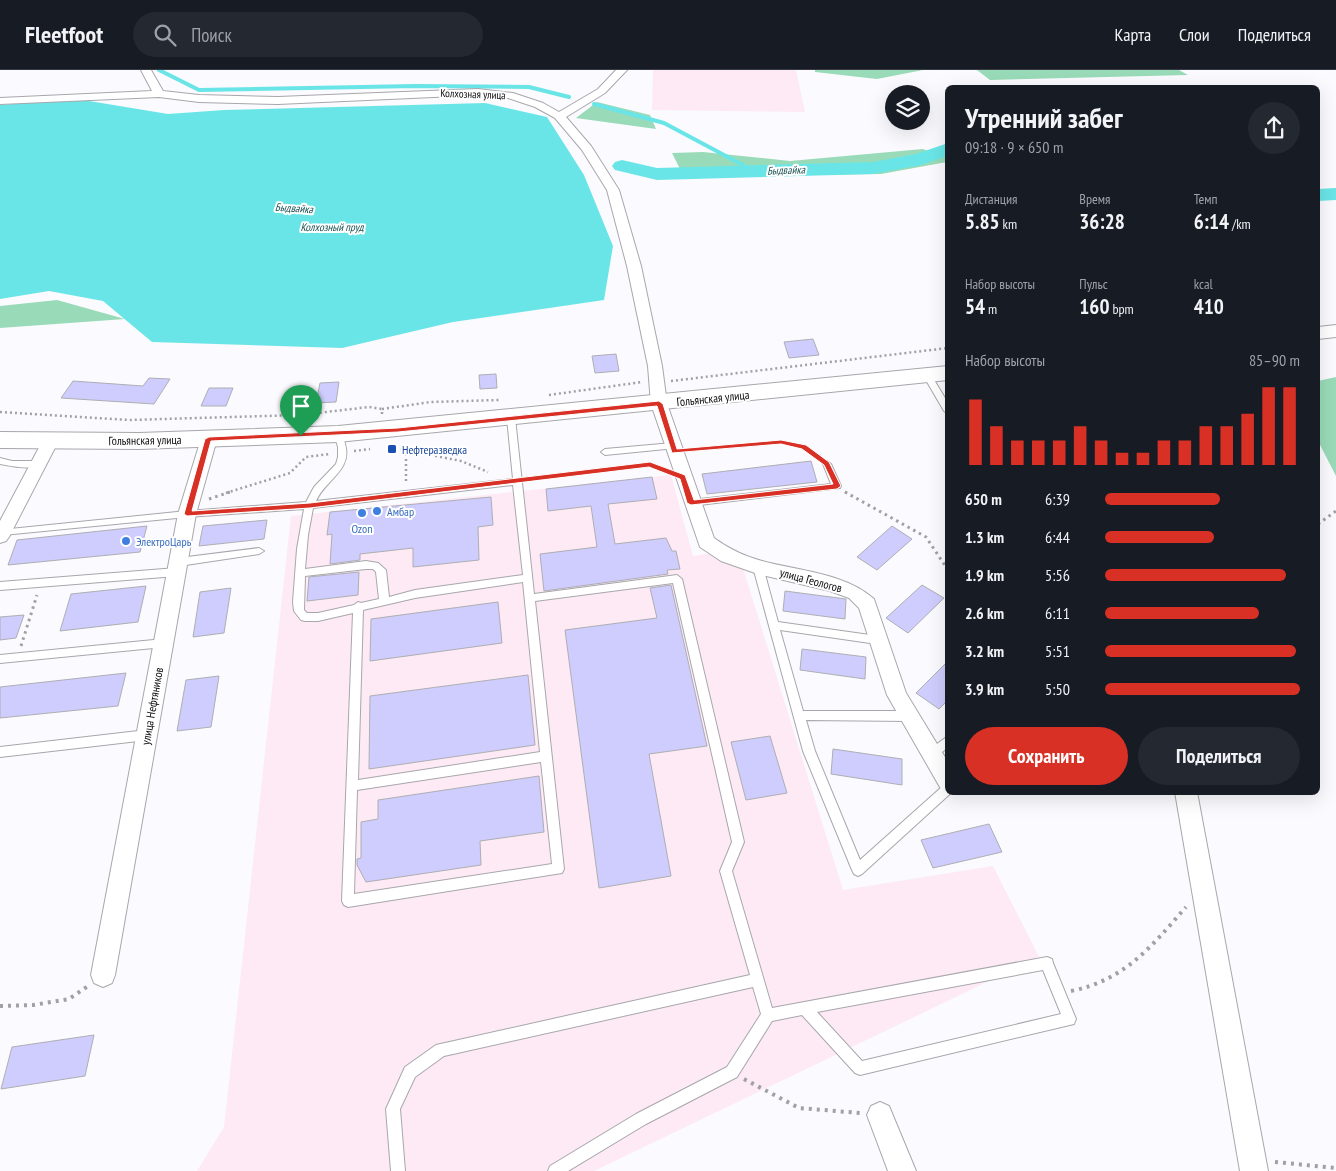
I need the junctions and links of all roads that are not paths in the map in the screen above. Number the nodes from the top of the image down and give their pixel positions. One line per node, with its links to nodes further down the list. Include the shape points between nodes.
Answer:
1 (146, 70): 3 (street)
2 (622, 70): 5 (street, via 608,87)
3 (159, 94): 4 (street); 5 (street, Колхозная улица, via 189,98 273,99 478,92 509,95)
4 (0, 101)
5 (559, 116): 10 (street, Колхозная улица, via 587,148 613,190 634,266 655,366)
6 (1336, 331): 7 (main road)
7 (1320, 333)
8 (937, 374): 9 (lane); 10 (main road, Гольянская улица)
9 (945, 401)
10 (659, 404): 11 (main road, Гольянская улица); 16 (street, улица Геологов)
11 (511, 418): 12 (main road, Гольянская улица); 21 (lane)
12 (338, 434): 13 (main road, Гольянская улица, via 300,425); 23 (lane, via 344,457 318,489)
13 (209, 439): 15 (main road, Гольянская улица); 25 (street, улица Нефтяников)
14 (0, 440): 15 (main road, Гольянская улица)
15 (51, 440): 19 (street)
16 (674, 449): 17 (lane); 22 (street, улица Геологов)
17 (605, 452)
18 (0, 461): 19 (lane)
19 (39, 464): 24 (street)
20 (827, 464): 22 (lane, via 837,486)
21 (518, 481): 23 (lane); 31 (lane)
22 (691, 503): 29 (street, улица Геологов, via 706,542 727,556)
23 (310, 505): 25 (lane); 30 (lane)
24 (7, 512): 26 (street)
25 (187, 514): 26 (lane); 28 (street, улица Нефтяников)
26 (2, 535)
27 (259, 551): 28 (lane)
28 (178, 567): 32 (lane); 38 (street, улица Нефтяников)
29 (758, 567): 36 (lane); 37 (street, улица Геологов, via 855,592 866,604)
30 (301, 573): 34 (lane, via 376,566 381,570); 35 (lane, via 298,602 299,612 305,617 318,617)
31 (528, 578): 33 (lane); 34 (lane)
32 (0, 586)
33 (530, 598): 46 (lane); 52 (lane, via 677,579 738,842 726,871)
34 (384, 600): 35 (lane)
35 (358, 606): 48 (lane)
36 (774, 625): 37 (lane); 40 (lane)
37 (877, 640): 41 (street, улица Геологов, via 897,696)
38 (164, 643): 39 (lane); 42 (street, улица Нефтяников)
39 (0, 659)
40 (799, 715): 41 (lane); 49 (lane, via 809,751 858,870)
41 (909, 716): 45 (street, улица Геологов)
42 (146, 735): 44 (lane); 51 (street, улица Нефтяников)
43 (945, 742): 45 (lane)
44 (0, 752)
45 (931, 754): 47 (street, улица Геологов)
46 (547, 756): 48 (lane); 48 (lane, via 558,869 348,901)
47 (945, 777)
48 (352, 786)
49 (945, 792)
50 (1187, 795): 56 (street)
51 (102, 975)
52 (758, 980): 54 (lane); 57 (lane, via 441,1050 410,1072 393,1109)
53 (804, 1008): 53 (lane, via 1047,963 1070,1019 860,1068); 54 (lane)
54 (768, 1015): 58 (lane, via 732,1072 641,1119)
55 (880, 1115): 59 (street)
56 (1253, 1165)
57 (398, 1171)
58 (555, 1171)
59 (902, 1171)

